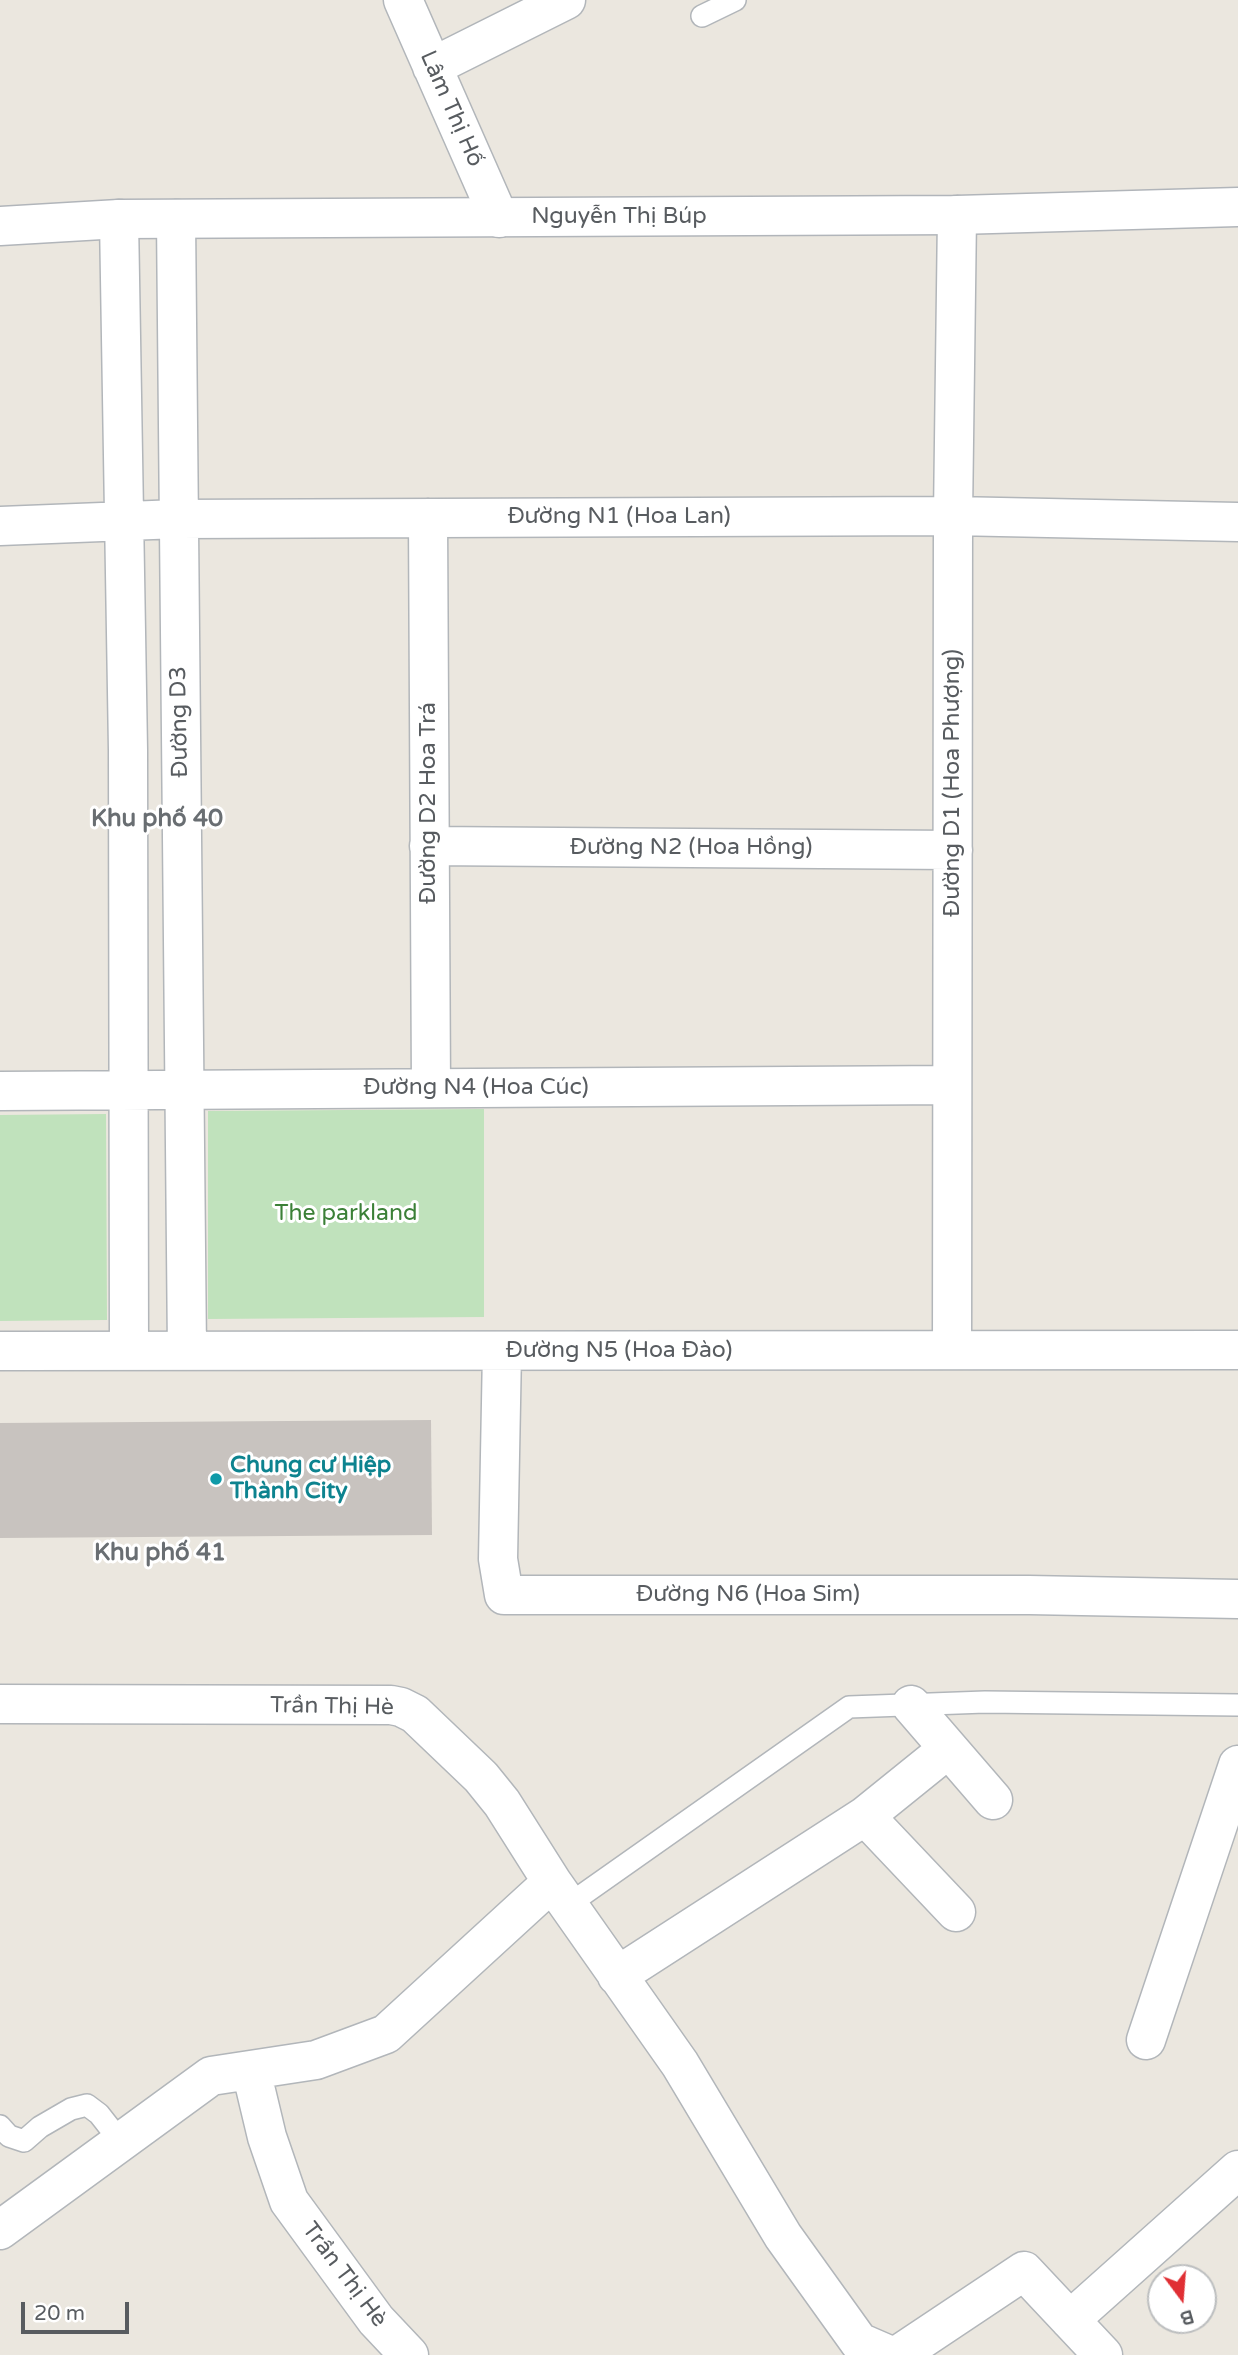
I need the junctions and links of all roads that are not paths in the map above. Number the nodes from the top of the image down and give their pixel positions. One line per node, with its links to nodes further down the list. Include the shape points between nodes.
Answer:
1 (403, 0): 5 (street, Lâm Thị Hố)
2 (566, 0): 5 (street)
3 (735, 0): 4 (lane)
4 (702, 16)
5 (432, 67): 8 (street, Lâm Thị Hố)
6 (1238, 207): 7 (street, Nguyễn Thị Búp)
7 (957, 215): 8 (street, Nguyễn Thị Búp); 12 (street, Đường D1 (Hoa Phượng))
8 (499, 218): 10 (street, Nguyễn Thị Búp)
9 (119, 219): 10 (street, Nguyễn Thị Búp); 11 (street, Nguyễn Thị Búp); 15 (street)
10 (176, 219): 14 (street, Đường D3)
11 (0, 226)
12 (953, 516): 13 (street, Đường N1 (Hoa Lan)); 16 (street, Đường N1 (Hoa Lan)); 19 (street, Đường D1 (Hoa Phượng))
13 (428, 518): 14 (street, Đường N1 (Hoa Lan)); 18 (street, Đường D2 Hoa Trá)
14 (178, 519): 15 (street, Đường N1 (Hoa Lan)); 23 (street, Đường D3)
15 (124, 520): 17 (street, Đường N1 (Hoa Lan)); 22 (street)
16 (1238, 522)
17 (0, 526)
18 (429, 846): 19 (street, Đường N2 (Hoa Hồng)); 21 (street, Đường D2 Hoa Trá)
19 (953, 850): 20 (street, Đường D1 (Hoa Phượng))
20 (952, 1085): 21 (street, Đường N4 (Hoa Cúc)); 25 (street, Đường D1 (Hoa Phượng))
21 (431, 1088): 23 (street, Đường N4 (Hoa Cúc))
22 (129, 1090): 23 (street, Đường N4 (Hoa Cúc)); 24 (street, Đường N4 (Hoa Cúc)); 28 (street)
23 (185, 1090): 29 (street, Đường D3)
24 (0, 1091)
25 (952, 1350): 26 (street, Đường N5 (Hoa Đào)); 30 (street, Đường N5 (Hoa Đào))
26 (1238, 1350)
27 (0, 1351): 28 (street, Đường N5 (Hoa Đào))
28 (129, 1351): 29 (street, Đường N5 (Hoa Đào))
29 (187, 1351): 30 (street, Đường N5 (Hoa Đào))
30 (502, 1351): 31 (street, Đường N6 (Hoa Sim), via 498,1559 504,1595)
31 (1238, 1599)
32 (0, 1704): 39 (street, Trần Thị Hè, via 401,1707 415,1714 481,1777)
33 (911, 1705): 34 (lane); 35 (street); 39 (lane, via 849,1707)
34 (1238, 1705)
35 (948, 1749): 37 (street); 38 (street)
36 (1238, 1765): 42 (street)
37 (992, 1800)
38 (866, 1816): 40 (street); 41 (street)
39 (560, 1894): 41 (street, Trần Thị Hè); 43 (street, via 386,2034 316,2060)
40 (956, 1912)
41 (617, 1976): 50 (street, Trần Thị Hè, via 680,2064 783,2236 859,2342)
42 (1146, 2040)
43 (251, 2070): 45 (street, via 211,2077); 49 (street, Trần Thị Hè, via 289,2202 376,2320)
44 (0, 2126): 45 (lane, via 9,2136 24,2141 71,2109 87,2105)
45 (121, 2142): 47 (street)
46 (1238, 2170): 48 (street)
47 (0, 2230)
48 (1070, 2320): 51 (street, via 1024,2271); 52 (street)
49 (409, 2355)
50 (890, 2355)
51 (898, 2355)
52 (1103, 2355)

